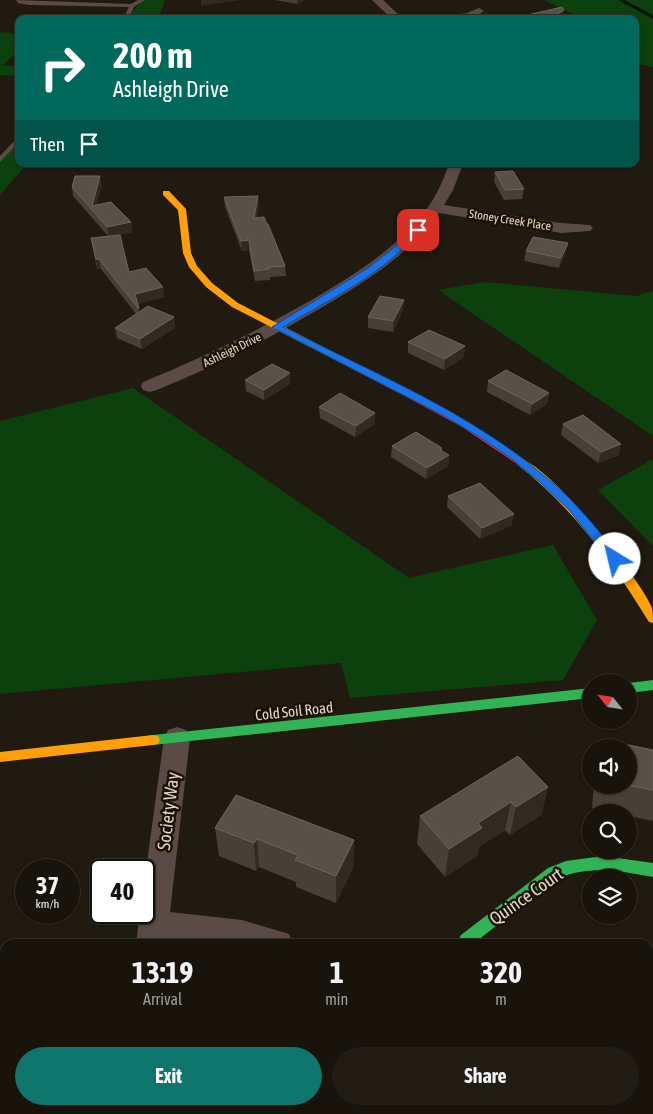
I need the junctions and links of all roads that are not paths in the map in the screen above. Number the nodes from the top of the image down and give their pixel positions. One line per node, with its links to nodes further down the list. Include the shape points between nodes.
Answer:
1 (19, 0): 4 (lane)
2 (142, 0): 4 (lane)
3 (377, 0): 7 (street)
4 (132, 6): 6 (lane)
5 (479, 11): 8 (street)
6 (127, 15)
7 (394, 15)
8 (472, 15)
9 (15, 143): 10 (lane)
10 (0, 160)
11 (455, 167): 13 (street, Ashleigh Drive, via 446,192)
12 (166, 192): 15 (street, via 182,208 189,259 197,272 220,296)
13 (435, 208): 14 (street, Stoney Creek Place, via 561,228); 15 (street, Ashleigh Drive, via 412,236 371,270)
14 (585, 228)
15 (276, 327): 16 (street, Ashleigh Drive, via 227,354); 17 (street, via 452,416 515,457 573,508 599,537)
16 (150, 386)
17 (653, 619)
18 (653, 685): 19 (street)
19 (638, 687)
20 (582, 694): 21 (street, Cold Soil Road)
21 (177, 738): 22 (street, Cold Soil Road); 24 (street, Society Way)
22 (0, 757)
23 (653, 870): 26 (street, Quince Court, via 616,862 568,866 553,873)
24 (152, 934): 25 (street, via 242,934)
25 (260, 939)
26 (467, 939)

